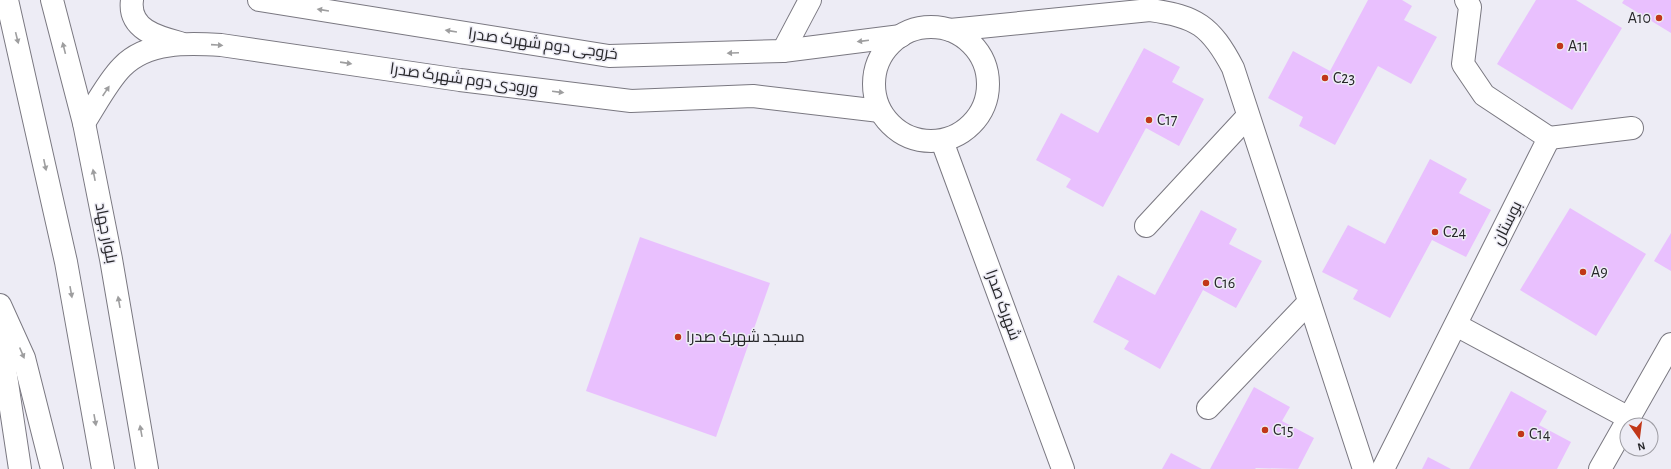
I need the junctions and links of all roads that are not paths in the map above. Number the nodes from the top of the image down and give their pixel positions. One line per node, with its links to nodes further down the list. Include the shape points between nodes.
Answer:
1 (7, 0): 30 (street, one-way to 30, via 66,262)
2 (52, 0): 14 (street, بلوار جهاد, one-way to 2)
3 (132, 0): 10 (street, via 131,9 137,23 158,37)
4 (259, 0): 11 (street, خروجی دوم شهرک صدرا, one-way to 4, via 609,56)
5 (810, 0): 11 (street)
6 (1486, 0): 7 (street)
7 (1468, 8): 16 (street, via 1463,64 1484,95)
8 (950, 30): 9 (street, via 933,27 913,30); 13 (street, via 1150,10 1177,13 1201,25 1220,44 1233,68); 17 (street, via 964,37 977,49 985,63 989,80 982,112 958,135)
9 (901, 36): 11 (street, خروجی دوم شهرک صدرا, one-way to 11); 12 (street, via 882,54 875,72 874,92)
10 (181, 44): 12 (street, ورودی دوم شهرک صدرا, one-way to 12, via 221,45 460,80 631,101 753,96); 14 (street, ورودی دوم شهرک صدرا, one-way to 10, via 122,67 141,53)
11 (783, 51)
12 (880, 110): 17 (street, via 892,126 909,137 925,141)
13 (1248, 116): 18 (street); 19 (street)
14 (84, 123): 31 (street, بلوار جهاد, one-way to 14, via 111,259)
15 (1632, 128): 16 (street)
16 (1549, 138): 21 (street, بوستان)
17 (942, 140): 32 (street, شهرک صدرا)
18 (1146, 226)
19 (1309, 302): 24 (street); 33 (street)
20 (0, 305): 29 (street, one-way to 29, via 24,358)
21 (1456, 324): 25 (street); 34 (street, بوستان)
22 (0, 336): 28 (street)
23 (1671, 344): 26 (street)
24 (1208, 408)
25 (1627, 417)
26 (1630, 417)
27 (1619, 436): 35 (street)
28 (20, 469)
29 (52, 469)
30 (103, 469)
31 (147, 469)
32 (1064, 469)
33 (1364, 469)
34 (1383, 469)
35 (1600, 469)

